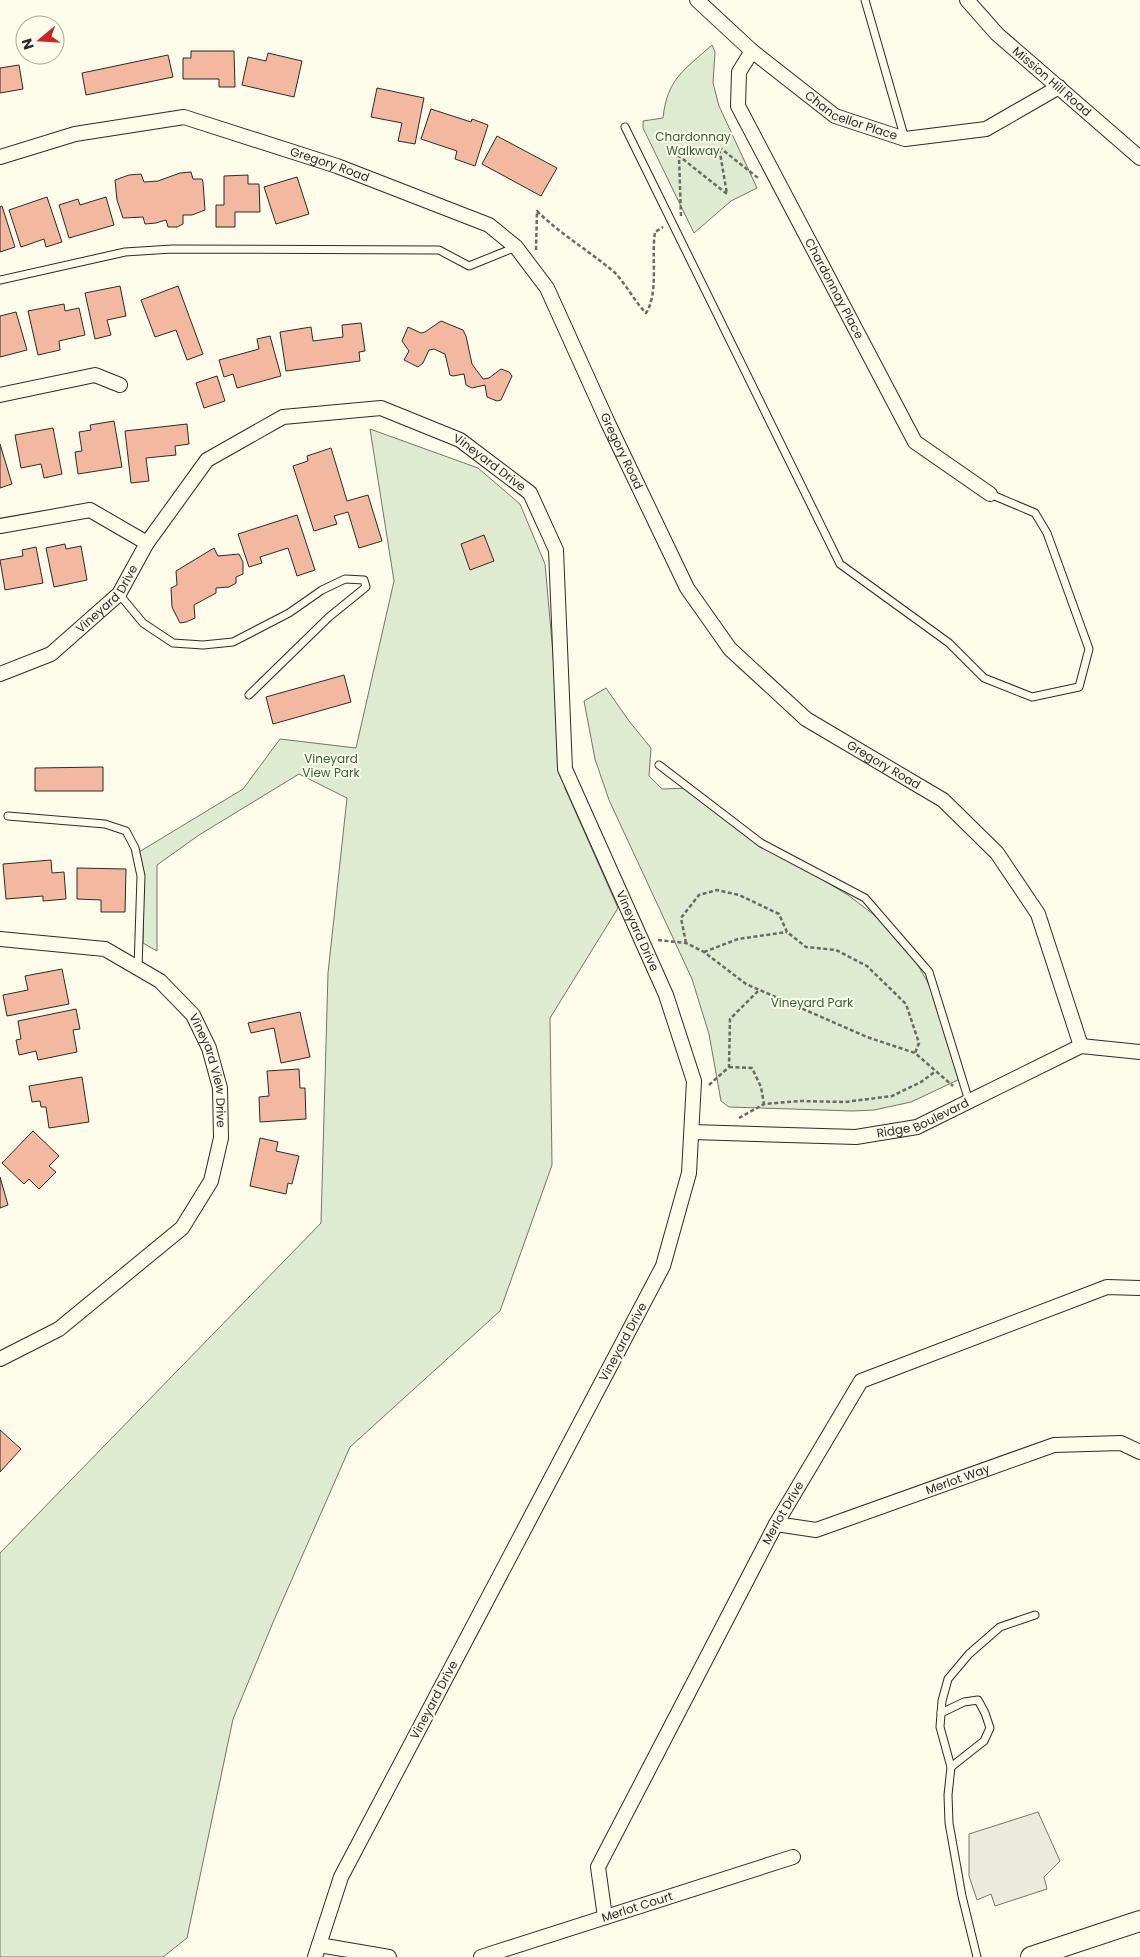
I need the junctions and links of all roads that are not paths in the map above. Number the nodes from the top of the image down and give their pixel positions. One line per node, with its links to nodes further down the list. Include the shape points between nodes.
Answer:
1 (697, 0): 4 (street, Chancellor Place)
2 (865, 0): 7 (lane)
3 (967, 0): 5 (street, Mission Hill Road, via 997,34)
4 (752, 51): 7 (street, Chancellor Place, via 835,116); 14 (street, Chardonnay Place, via 739,72 738,106 915,442)
5 (1059, 88): 7 (street, Chancellor Place, via 986,129); 9 (street, Mission Hill Road)
6 (625, 127): 14 (lane, via 840,564 948,643 984,678 1032,697 1079,687 1089,649 1047,533 1035,514)
7 (905, 139)
8 (0, 157): 10 (street, Gregory Road, via 75,134 184,117 337,166 489,225)
9 (1140, 158)
10 (516, 247): 11 (lane, via 469,266 439,250 172,248 125,252); 24 (street, Gregory Road, via 547,288 687,588 730,649 806,719 943,800 997,854 1038,914)
11 (0, 280)
12 (120, 385): 13 (street, via 95,375)
13 (0, 395)
14 (990, 494)
15 (0, 526): 16 (street, via 90,510)
16 (147, 544): 17 (street, Vineyard Drive); 27 (street, Vineyard Drive, via 207,460 284,417 381,408 460,440 530,493 556,550 565,769 666,995 694,1081)
17 (119, 594): 18 (street, Vineyard Drive, via 51,654); 19 (lane, via 143,623 173,643 203,645 233,642 345,579 364,580 366,587 329,617)
18 (0, 674)
19 (249, 695)
20 (659, 765): 26 (lane, via 760,843 865,898 929,972)
21 (8, 816): 23 (lane, via 105,824 126,831 135,848 140,876)
22 (0, 939): 23 (street, Vineyard View Drive, via 105,949)
23 (138, 968): 29 (street, Vineyard View Drive, via 160,981 193,1015 209,1048 220,1088 221,1138 211,1181 182,1228 59,1329)
24 (1082, 1046): 25 (street); 26 (street, Ridge Boulevard)
25 (1140, 1052)
26 (969, 1101): 27 (street, Ridge Boulevard, via 916,1127 856,1137)
27 (692, 1132): 38 (street, Vineyard Drive, via 689,1173 663,1266 341,1876)
28 (1140, 1288): 31 (street, Merlot Drive, via 1107,1287 861,1381)
29 (0, 1359)
30 (1140, 1452): 31 (street, Merlot Way, via 1121,1443 1054,1445 816,1530)
31 (776, 1524): 36 (street, Merlot Drive, via 598,1867)
32 (1035, 1615): 33 (lane, via 1000,1627 969,1654 948,1679)
33 (941, 1713): 34 (lane, via 940,1727); 34 (lane, via 964,1702 978,1700 990,1728 984,1741)
34 (951, 1767): 41 (lane, via 949,1823)
35 (793, 1857): 36 (street, Merlot Court)
36 (605, 1917): 40 (street, Merlot Court)
37 (1140, 1921): 42 (street)
38 (317, 1951): 39 (street)
39 (389, 1957)
40 (481, 1957)
41 (977, 1957)
42 (1031, 1957)

